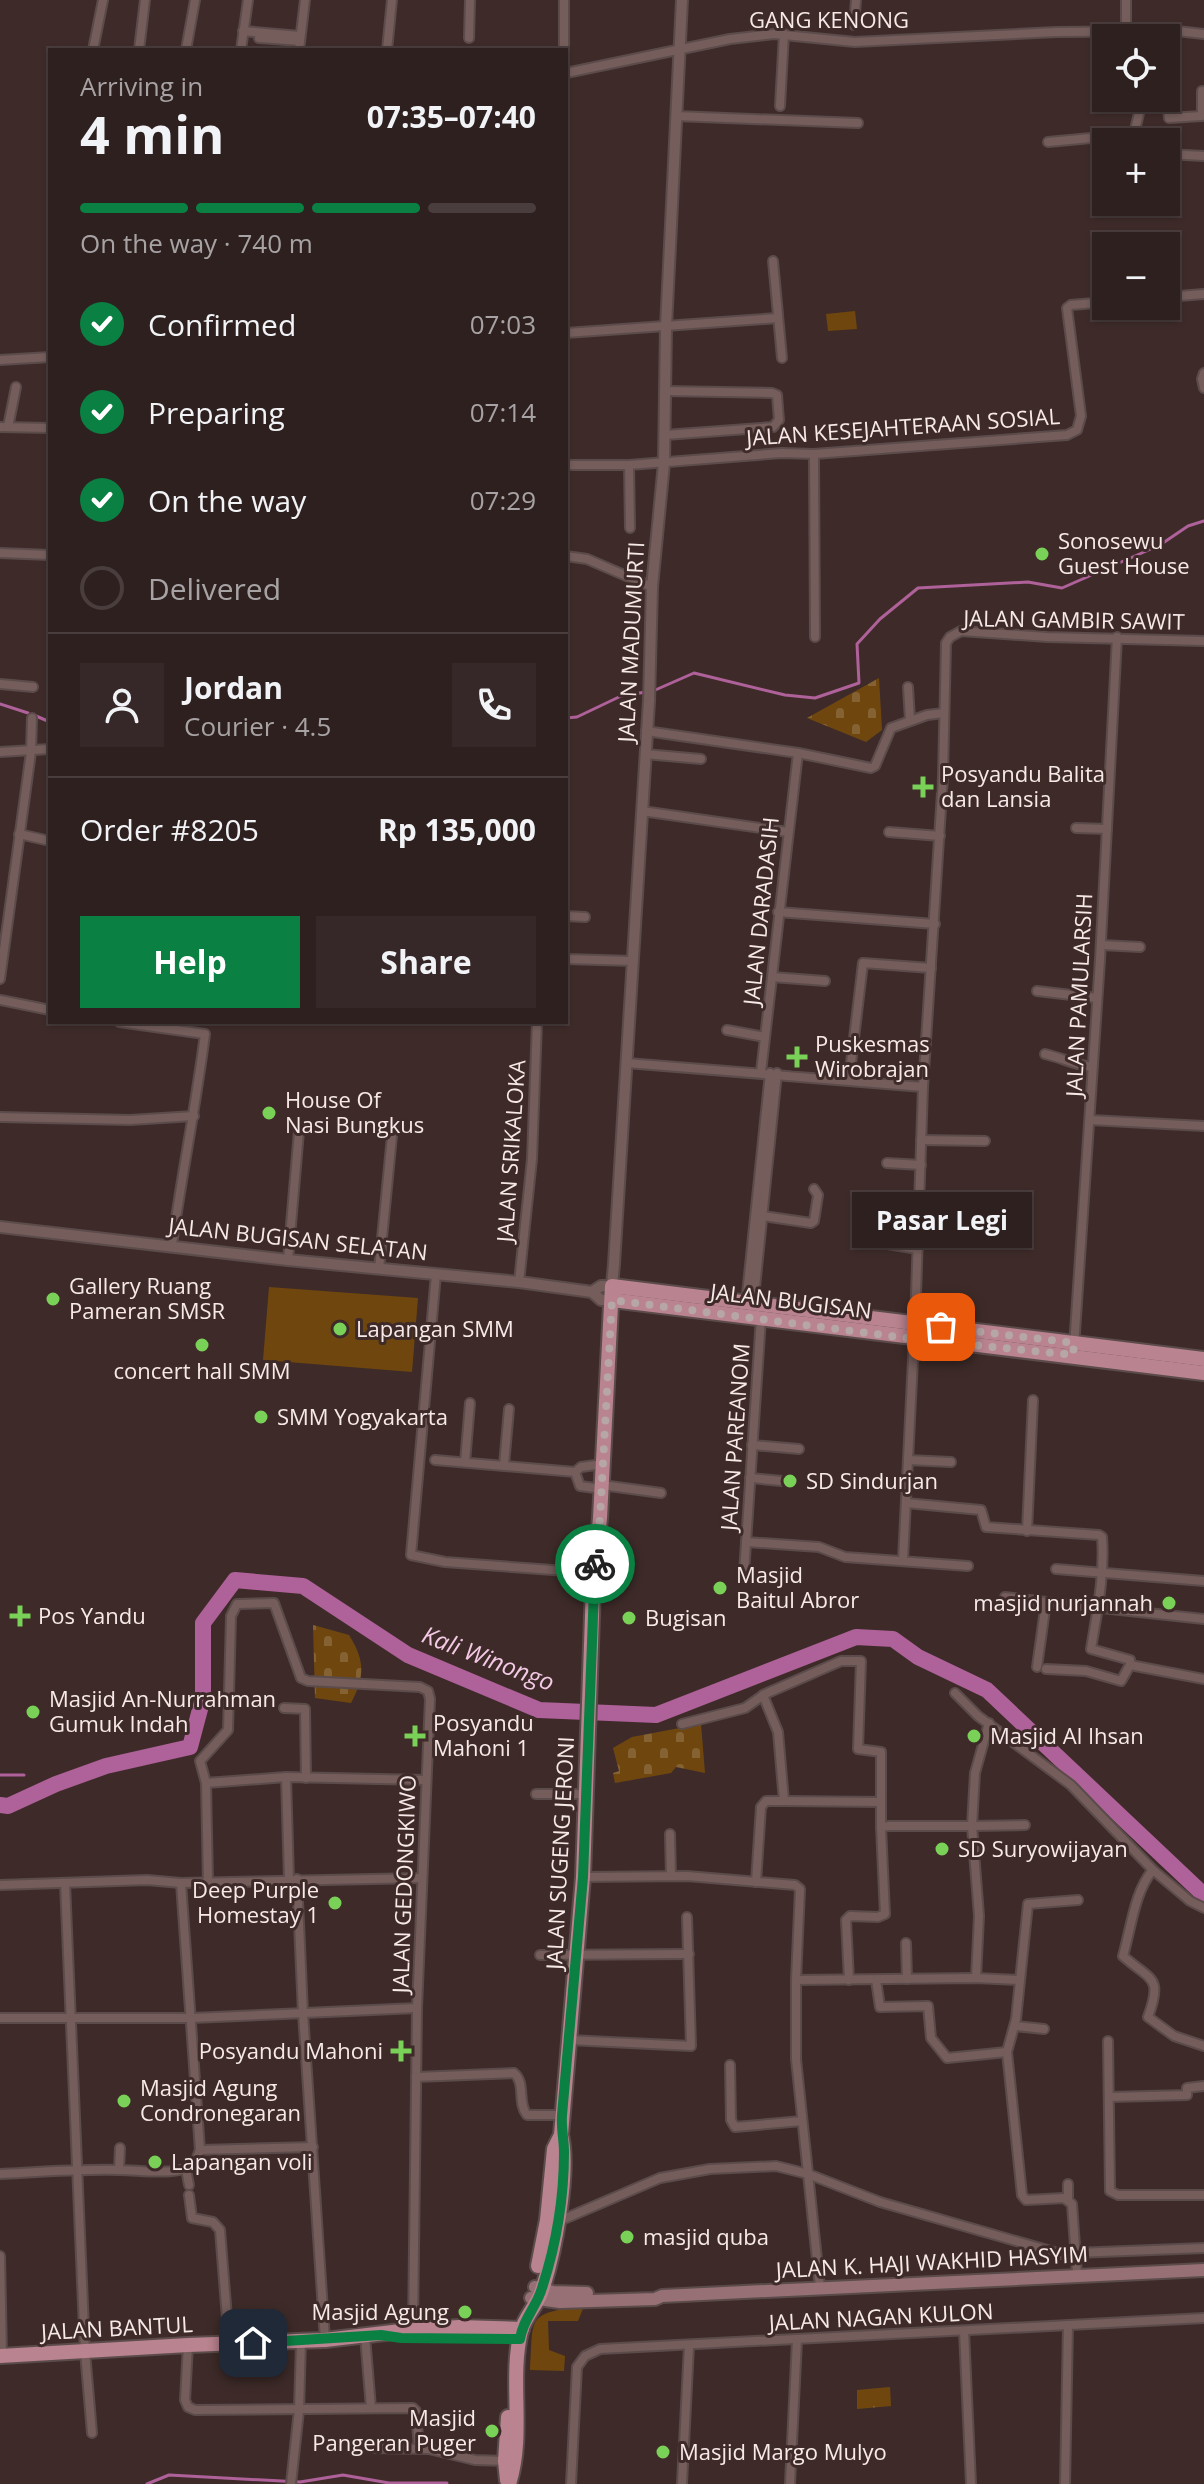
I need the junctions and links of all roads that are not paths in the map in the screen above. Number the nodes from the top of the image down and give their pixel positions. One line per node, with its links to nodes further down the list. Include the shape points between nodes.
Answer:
1 (103, 0): 21 (street)
2 (145, 0): 22 (street)
3 (195, 0): 23 (street)
4 (248, 0): 16 (street)
5 (305, 0): 20 (street)
6 (392, 0): 25 (street)
7 (470, 0): 19 (street)
8 (564, 0): 26 (street)
9 (682, 0): 27 (street, JALAN MADUMURTI)
10 (856, 0): 13 (street)
11 (1126, 0): 12 (street)
12 (1126, 24)
13 (854, 25)
14 (1180, 32): 18 (street, GANG KENONG)
15 (1092, 33): 17 (street, GANG KENONG, via 855,42)
16 (243, 34): 20 (street); 24 (street)
17 (784, 34): 27 (street, GANG KENONG); 30 (street)
18 (1204, 34)
19 (469, 38)
20 (300, 42)
21 (93, 48)
22 (139, 48)
23 (186, 48)
24 (241, 48)
25 (387, 48)
26 (564, 48)
27 (678, 50): 28 (street, GANG KENONG); 32 (street, JALAN MADUMURTI)
28 (568, 73)
29 (1200, 91): 31 (street, via 1200,117 1169,118)
30 (780, 106)
31 (1168, 112)
32 (676, 116): 33 (street); 43 (street, JALAN MADUMURTI)
33 (858, 123)
34 (1092, 138): 35 (street)
35 (1048, 142)
36 (1180, 155): 37 (street)
37 (1204, 156)
38 (773, 261): 42 (street)
39 (1204, 294): 40 (street)
40 (1180, 296)
41 (1092, 303): 55 (street, JALAN KESEJAHTERAAN SOSIAL, via 1067,308 1081,416 1073,432)
42 (778, 318): 43 (street); 46 (street)
43 (666, 327): 44 (street); 51 (street, JALAN MADUMURTI)
44 (568, 333)
45 (48, 357): 47 (street)
46 (782, 358)
47 (0, 360)
48 (1204, 373): 50 (street)
49 (16, 387): 52 (street)
50 (1204, 388)
51 (665, 391): 54 (street, JALAN MADUMURTI); 54 (street, via 772,393 777,395 779,420 773,427)
52 (4, 427): 53 (street)
53 (48, 428)
54 (665, 435): 56 (street, JALAN MADUMURTI)
55 (814, 454): 56 (street, JALAN KESEJAHTERAAN SOSIAL); 64 (street)
56 (664, 463): 58 (street, JALAN KESEJAHTERAAN SOSIAL); 63 (street, JALAN MADUMURTI)
57 (568, 465): 58 (street, JALAN KESEJAHTERAAN SOSIAL)
58 (629, 465): 59 (street)
59 (630, 528)
60 (0, 553): 61 (street)
61 (48, 555)
62 (568, 556): 63 (street)
63 (652, 587): 73 (street, JALAN MADUMURTI)
64 (815, 637)
65 (1117, 637): 66 (street, JALAN GAMBIR SAWIT); 70 (street, JALAN GAMBIR SAWIT, via 961,631 946,643); 82 (street, JALAN PAMULARSIH)
66 (1204, 641)
67 (0, 684): 68 (street)
68 (33, 687)
69 (908, 687): 72 (street)
70 (944, 713): 72 (street); 86 (street)
71 (32, 718): 76 (street)
72 (910, 720): 77 (street, via 891,728 874,767)
73 (646, 731): 77 (street); 78 (street, JALAN MADUMURTI)
74 (48, 749): 76 (street)
75 (0, 752): 76 (street)
76 (31, 752): 85 (street)
77 (798, 753): 83 (street, JALAN DARADASIH)
78 (645, 754): 79 (street); 80 (street, JALAN MADUMURTI)
79 (701, 759)
80 (642, 811): 83 (street); 95 (street, JALAN MADUMURTI)
81 (1076, 828): 82 (street)
82 (1107, 829): 92 (street, JALAN PAMULARSIH)
83 (788, 832): 88 (street, JALAN DARADASIH)
84 (889, 832): 86 (street)
85 (19, 834): 87 (street); 98 (street)
86 (940, 836): 91 (street)
87 (48, 841)
88 (778, 912): 91 (street); 97 (street, JALAN DARADASIH)
89 (568, 916): 90 (street)
90 (585, 917)
91 (935, 924): 96 (street)
92 (1101, 945): 93 (street); 101 (street, JALAN PAMULARSIH)
93 (1140, 947)
94 (568, 959): 95 (street)
95 (633, 961): 109 (street, JALAN MADUMURTI)
96 (931, 968): 112 (street, via 863,963); 113 (street)
97 (772, 977): 99 (street); 107 (street, JALAN DARADASIH)
98 (0, 979)
99 (825, 981)
100 (1037, 991): 101 (street)
101 (1097, 998): 110 (street, JALAN PAMULARSIH)
102 (0, 1000): 103 (street)
103 (48, 1010)
104 (133, 1024): 114 (street, via 205,1034)
105 (537, 1024): 133 (street, JALAN SRIKALOKA, via 532,1159)
106 (727, 1030): 107 (street)
107 (765, 1037): 111 (street, JALAN DARADASIH)
108 (1045, 1054): 110 (street)
109 (627, 1063): 111 (street); 134 (street, JALAN MADUMURTI)
110 (1092, 1067): 116 (street, JALAN PAMULARSIH)
111 (769, 1073): 112 (street); 125 (street, JALAN DARADASIH); 135 (street, JALAN DARADASIH)
112 (849, 1080): 113 (street)
113 (923, 1087): 120 (street)
114 (194, 1116): 115 (street); 128 (street)
115 (0, 1117)
116 (1090, 1120): 117 (street); 137 (street, JALAN PAMULARSIH)
117 (1204, 1126)
118 (299, 1131): 130 (street)
119 (392, 1136): 131 (street)
120 (921, 1140): 121 (street); 123 (street)
121 (985, 1141)
122 (887, 1163): 123 (street)
123 (921, 1165): 129 (street)
124 (814, 1189): 125 (street, via 818,1195 811,1223)
125 (763, 1216): 135 (street, JALAN DARADASIH)
126 (0, 1227): 128 (street, JALAN BUGISAN SELATAN)
127 (869, 1241): 129 (street)
128 (172, 1245): 130 (street, JALAN BUGISAN SELATAN)
129 (918, 1249): 136 (street)
130 (288, 1260): 131 (street, JALAN BUGISAN SELATAN)
131 (379, 1269): 132 (street, JALAN BUGISAN SELATAN)
132 (436, 1274): 133 (street, JALAN BUGISAN SELATAN); 162 (street, via 411,1555)
133 (519, 1282): 134 (street, JALAN BUGISAN SELATAN, via 592,1292 601,1300)
134 (612, 1293): 135 (main road, JALAN BUGISAN); 149 (main road, JALAN SUGENG JERONI)
135 (753, 1311): 136 (main road, JALAN BUGISAN); 143 (street, JALAN PAREANOM)
136 (914, 1331): 137 (main road, JALAN BUGISAN); 146 (street)
137 (1073, 1349): 138 (main road, JALAN BUGISAN); 139 (main road, JALAN BUGISAN)
138 (1204, 1359)
139 (1204, 1373)
140 (1033, 1400): 157 (street)
141 (470, 1403): 147 (street)
142 (509, 1409): 150 (street)
143 (752, 1445): 144 (street); 152 (street, JALAN PAREANOM)
144 (799, 1449)
145 (435, 1460): 147 (street)
146 (908, 1460): 148 (street); 156 (street)
147 (465, 1462): 150 (street)
148 (951, 1462)
149 (603, 1464): 151 (street); 154 (main road, JALAN SUGENG JERONI)
150 (504, 1465): 151 (street)
151 (575, 1472): 154 (street, via 580,1486)
152 (750, 1478): 153 (street); 158 (street, JALAN PAREANOM)
153 (782, 1481)
154 (602, 1487): 155 (street); 162 (main road, JALAN SUGENG JERONI)
155 (661, 1493)
156 (906, 1503): 157 (street, via 981,1510 986,1527); 159 (street)
157 (1027, 1531): 164 (street, via 1099,1535)
158 (746, 1542): 159 (street); 163 (street, JALAN PAREANOM)
159 (903, 1560): 160 (street)
160 (968, 1566)
161 (1056, 1569): 164 (street)
162 (594, 1573): 182 (main road, JALAN SUGENG JERONI)
163 (744, 1573)
164 (1101, 1573): 165 (street); 168 (street)
165 (1204, 1581)
166 (1005, 1597): 167 (street)
167 (1046, 1602): 168 (street); 170 (street, via 1041,1668 1086,1671 1121,1681)
168 (1098, 1608): 169 (street); 170 (street, via 1091,1649 1130,1660)
169 (1204, 1619)
170 (1130, 1665): 171 (street)
171 (1204, 1679)
172 (955, 1693): 175 (street)
173 (763, 1695): 176 (street, via 739,1710); 183 (street, via 778,1732); 184 (street, via 841,1661 861,1661 858,1749 881,1752)
174 (284, 1708): 178 (street, via 305,1709)
175 (989, 1723): 186 (street, via 975,1773); 189 (street, via 1071,1785)
176 (682, 1724)
177 (286, 1777): 178 (street); 180 (street); 193 (street)
178 (306, 1778): 179 (street)
179 (425, 1780): 180 (street, JALAN GEDONGKIWO, via 428,1691 301,1678 272,1601 237,1604 233,1609 229,1722 222,1739 200,1761); 192 (street, JALAN GEDONGKIWO)
180 (206, 1783): 194 (street, JALAN GEDONGKIWO)
181 (536, 1794): 182 (street)
182 (587, 1794): 191 (main road, JALAN SUGENG JERONI)
183 (784, 1801): 184 (street); 195 (street, via 766,1801 761,1807)
184 (881, 1802): 187 (street)
185 (1025, 1825): 186 (street)
186 (972, 1826): 187 (street); 206 (street, via 979,1916)
187 (881, 1827): 209 (street, via 885,1914 846,1920)
188 (670, 1834): 190 (street)
189 (1153, 1870): 200 (street); 221 (street, via 1139,1891 1123,1956 1153,1980 1156,1990 1148,2017 1174,2036)
190 (671, 1876): 191 (street); 195 (street)
191 (583, 1877): 203 (main road, JALAN SUGENG JERONI)
192 (421, 1878): 193 (street); 212 (street, JALAN GEDONGKIWO)
193 (293, 1879): 194 (street); 213 (street)
194 (208, 1882): 197 (street)
195 (756, 1882): 208 (street, via 800,1889)
196 (65, 1883): 197 (street); 198 (street); 214 (street)
197 (181, 1883): 216 (street)
198 (0, 1885)
199 (1078, 1900): 211 (street, via 1028,1904)
200 (1204, 1908)
201 (687, 1917): 204 (street)
202 (906, 1943): 207 (street)
203 (577, 1953): 204 (street); 205 (street); 219 (main road, JALAN SUGENG JERONI)
204 (689, 1954): 219 (street, via 691,2046)
205 (540, 1955)
206 (976, 1978): 207 (street); 211 (street)
207 (907, 1979): 210 (street)
208 (796, 1980): 209 (street); 228 (street)
209 (849, 1980): 210 (street)
210 (876, 1980): 222 (street, via 880,2011 928,2005 931,2038 947,2058)
211 (1019, 1980): 217 (street)
212 (417, 2008): 213 (street); 224 (street, JALAN GEDONGKIWO)
213 (303, 2013): 216 (street); 230 (street)
214 (69, 2017): 215 (street); 216 (street); 235 (street)
215 (0, 2018)
216 (192, 2018): 232 (street)
217 (1015, 2026): 218 (street); 222 (street)
218 (1044, 2029)
219 (569, 2040): 227 (main road, JALAN SUGENG JERONI)
220 (1108, 2041): 226 (street)
221 (1204, 2046)
222 (1007, 2052): 242 (street, via 1024,2198)
223 (730, 2065): 228 (street, via 735,2127)
224 (416, 2077): 227 (street, via 514,2073 527,2115); 253 (street, JALAN GEDONGKIWO)
225 (1204, 2086): 226 (street, via 1187,2088 1187,2095)
226 (1110, 2097): 241 (street, via 1110,2191)
227 (562, 2115): 229 (main road, JALAN SUGENG JERONI)
228 (802, 2121): 237 (street)
229 (561, 2135): 243 (main road, JALAN SUGENG JERONI); 250 (main road, JALAN SUGENG JERONI, via 554,2149)
230 (313, 2147): 232 (street); 257 (street)
231 (120, 2148): 234 (street)
232 (200, 2150): 233 (street, via 194,2165)
233 (186, 2169): 234 (street); 239 (street)
234 (119, 2170): 235 (street)
235 (77, 2171): 236 (street); 263 (street)
236 (0, 2174)
237 (808, 2174): 243 (street, via 776,2166 682,2173); 246 (street, via 880,2202); 249 (street)
238 (1068, 2184): 242 (street)
239 (189, 2185)
240 (189, 2195): 260 (street, via 192,2218 213,2222 220,2230)
241 (1204, 2195)
242 (1068, 2200): 246 (street)
243 (557, 2222): 250 (main road, JALAN SUGENG JERONI)
244 (1204, 2248): 246 (street)
245 (0, 2256): 264 (street)
246 (1075, 2256): 248 (street)
247 (1204, 2270): 248 (main road, JALAN K. HAJI WAKHID HASYIM)
248 (1077, 2274): 249 (main road, JALAN K. HAJI WAKHID HASYIM)
249 (820, 2288): 250 (main road, JALAN K. HAJI WAKHID HASYIM, via 570,2302)
250 (537, 2293): 255 (main road)
251 (1204, 2318): 252 (street, JALAN NAGAN KULON)
252 (1068, 2325): 254 (street, JALAN NAGAN KULON); 277 (street)
253 (413, 2330): 255 (main road, JALAN BANTUL); 256 (main road, JALAN BANTUL)
254 (964, 2331): 258 (street, JALAN NAGAN KULON); 276 (street)
255 (517, 2334): 256 (main road, JALAN BANTUL); 270 (main road); 272 (main road, via 516,2462)
256 (373, 2336): 257 (main road, JALAN BANTUL); 265 (street)
257 (325, 2340): 259 (main road, JALAN BANTUL)
258 (797, 2340): 262 (street, JALAN NAGAN KULON); 275 (street)
259 (301, 2341): 260 (main road, JALAN BANTUL); 266 (street)
260 (229, 2343): 261 (main road, JALAN BANTUL)
261 (188, 2345): 263 (main road, JALAN BANTUL); 266 (street, via 188,2407)
262 (689, 2346): 273 (street, JALAN NAGAN KULON, via 600,2349 580,2360); 274 (street)
263 (85, 2352): 264 (main road, JALAN BANTUL); 267 (street)
264 (1, 2356)
265 (371, 2408): 266 (street); 269 (street, via 413,2408)
266 (299, 2410): 271 (street)
267 (92, 2433)
268 (373, 2448): 269 (street)
269 (419, 2448): 270 (street)
270 (505, 2461): 272 (main road)
271 (291, 2481)
272 (509, 2484)
273 (571, 2484)
274 (682, 2484)
275 (790, 2484)
276 (971, 2484)
277 (1065, 2484)

